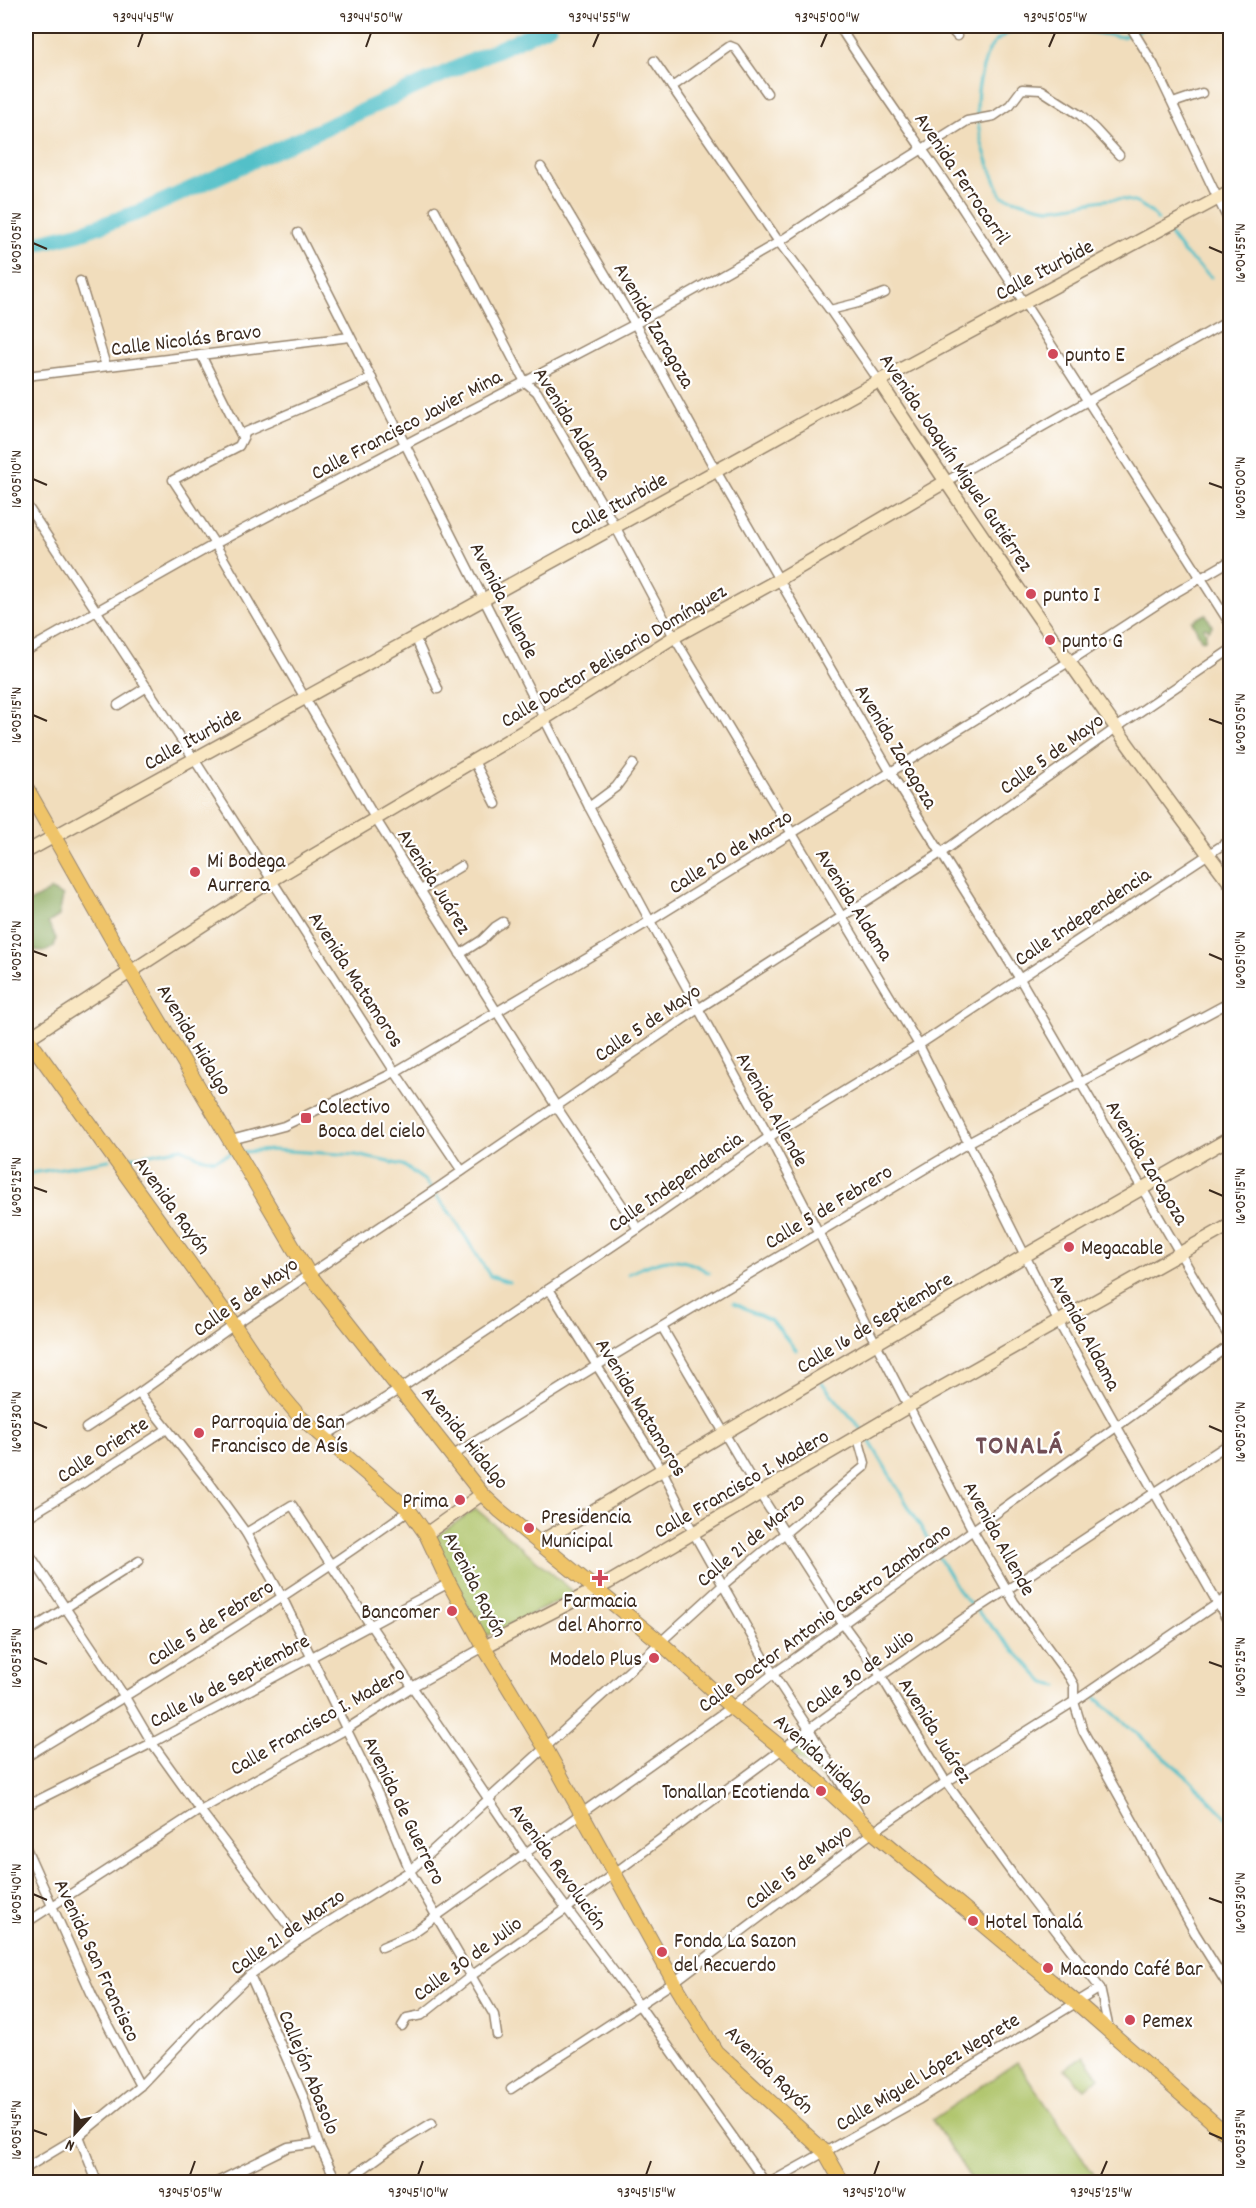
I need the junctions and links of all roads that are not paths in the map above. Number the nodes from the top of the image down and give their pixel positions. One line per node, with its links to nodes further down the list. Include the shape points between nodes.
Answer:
1 (839, 26): 10 (street, Avenida Ferrocarril)
2 (948, 26): 4 (street)
3 (1131, 28): 9 (street)
4 (957, 36)
5 (654, 61): 6 (street, Avenida Joaquín Miguel Gutiérrez)
6 (672, 87): 7 (street, via 730,46); 18 (street, Avenida Joaquín Miguel Gutiérrez)
7 (767, 93)
8 (1202, 93): 9 (street)
9 (1173, 103): 14 (street)
10 (923, 150): 11 (street, Calle Francisco Javier Mina, via 967,121 994,116 1010,105 1022,89 1041,90 1080,116); 18 (street, Calle Francisco Javier Mina); 21 (street, Avenida Ferrocarril)
11 (1119, 155)
12 (541, 167): 24 (street, Avenida Zaragoza)
13 (1230, 192): 14 (street, Calle Iturbide)
14 (1218, 198): 16 (street); 21 (street, Calle Iturbide)
15 (435, 210): 31 (street, Avenida Aldama)
16 (1230, 224)
17 (298, 233): 25 (street, Avenida Allende)
18 (778, 242): 22 (street, Avenida Joaquín Miguel Gutiérrez); 24 (street, Calle Francisco Javier Mina)
19 (80, 281): 27 (street)
20 (885, 293): 22 (street)
21 (1024, 302): 30 (street, Calle Iturbide); 32 (street, Avenida Ferrocarril)
22 (830, 310): 30 (street, Avenida Joaquín Miguel Gutiérrez)
23 (1230, 320): 32 (street, Calle Doctor Belisario Domínguez)
24 (635, 324): 31 (street, Calle Francisco Javier Mina); 35 (street, Avenida Zaragoza)
25 (351, 337): 26 (street, Calle Nicolás Bravo); 29 (street, Avenida Allende)
26 (201, 355): 27 (street, Calle Nicolás Bravo); 33 (street)
27 (106, 366): 28 (street, Calle Nicolás Bravo)
28 (26, 376)
29 (372, 378): 33 (street); 34 (street, Avenida Allende)
30 (879, 381): 35 (street, Calle Iturbide); 36 (street, Avenida Joaquín Miguel Gutiérrez)
31 (525, 382): 34 (street, Calle Francisco Javier Mina); 38 (street, Avenida Aldama, via 537,392)
32 (1088, 399): 36 (street, Calle Doctor Belisario Domínguez); 41 (street, Avenida Ferrocarril)
33 (242, 437): 39 (street, Avenida Juárez, via 239,446 173,480)
34 (406, 445): 39 (street, Calle Francisco Javier Mina); 43 (street, Avenida Allende)
35 (716, 471): 38 (street, Calle Iturbide); 42 (street, Avenida Zaragoza)
36 (945, 482): 42 (street, Calle Doctor Belisario Domínguez); 50 (street, Avenida Joaquín Miguel Gutiérrez)
37 (26, 504): 44 (street, Avenida Matamoros)
38 (615, 526): 43 (street, Calle Iturbide); 47 (street, Avenida Aldama)
39 (214, 544): 44 (street, Calle Francisco Javier Mina); 53 (street, Avenida Juárez)
40 (1230, 561): 41 (street, Calle 20 de Marzo)
41 (1201, 578): 45 (street, Avenida Ferrocarril); 50 (street, Calle 20 de Marzo)
42 (778, 580): 47 (street, Calle Doctor Belisario Domínguez); 60 (street, Avenida Zaragoza)
43 (484, 599): 46 (street, Calle Iturbide); 55 (street, Avenida Allende)
44 (96, 610): 49 (street, Calle Francisco Javier Mina); 51 (street, Avenida Matamoros)
45 (1230, 624)
46 (415, 637): 52 (street); 53 (street, Calle Iturbide)
47 (674, 637): 55 (street, Calle Doctor Belisario Domínguez); 65 (street, Avenida Aldama)
48 (1230, 650): 56 (street, Calle 5 de Mayo)
49 (26, 651)
50 (1070, 661): 56 (street, Avenida Joaquín Miguel Gutiérrez); 60 (street, Calle 20 de Marzo)
51 (147, 687): 54 (street); 57 (street, Avenida Matamoros)
52 (438, 688)
53 (304, 698): 57 (street, Calle Iturbide); 64 (street, Avenida Juárez)
54 (118, 705)
55 (544, 719): 58 (street, Calle Doctor Belisario Domínguez); 63 (street, Avenida Allende)
56 (1116, 728): 69 (street, Calle 5 de Mayo); 70 (street, Avenida Joaquín Miguel Gutiérrez)
57 (194, 759): 66 (street, Calle Iturbide); 72 (street, Avenida Matamoros)
58 (474, 760): 62 (street); 64 (street, Calle Doctor Belisario Domínguez)
59 (633, 764): 63 (street, via 616,787)
60 (891, 772): 65 (street, Calle 20 de Marzo); 69 (street, Avenida Zaragoza)
61 (26, 787): 66 (main road, Avenida Hidalgo)
62 (496, 804)
63 (590, 807): 76 (street, Avenida Allende)
64 (375, 819): 72 (street, Calle Doctor Belisario Domínguez); 74 (street, Avenida Juárez)
65 (791, 835): 75 (street, Avenida Aldama); 76 (street, Calle 20 de Marzo)
66 (53, 837): 68 (street, Calle Iturbide); 79 (main road, Avenida Hidalgo)
67 (1230, 840): 70 (street, Calle Independencia)
68 (26, 852)
69 (941, 853): 75 (street, Calle 5 de Mayo); 80 (street, Avenida Zaragoza)
70 (1208, 854): 73 (street, Avenida Joaquín Miguel Gutiérrez); 80 (street, Calle Independencia)
71 (461, 867): 74 (street)
72 (272, 880): 79 (street, Calle Doctor Belisario Domínguez); 86 (street, Avenida Matamoros)
73 (1230, 883)
74 (421, 890): 78 (street, Avenida Juárez)
75 (843, 917): 82 (street, Calle 5 de Mayo); 85 (street, Avenida Aldama)
76 (650, 921): 82 (street, Avenida Allende); 83 (street, Calle 20 de Marzo)
77 (502, 922): 78 (street)
78 (460, 954): 83 (street, Avenida Juárez)
79 (130, 971): 84 (street, Calle Doctor Belisario Domínguez); 91 (main road, Avenida Hidalgo)
80 (1020, 979): 85 (street, Calle Independencia); 87 (street, Avenida Zaragoza)
81 (1230, 1002): 87 (street, Calle 5 de Febrero)
82 (698, 1009): 88 (street, Calle 5 de Mayo); 89 (street, Avenida Allende)
83 (497, 1012): 86 (street, Calle 20 de Marzo); 88 (street, Avenida Juárez)
84 (26, 1038): 103 (main road, Avenida Rayón)
85 (919, 1045): 89 (street, Calle Independencia); 92 (street, Avenida Aldama)
86 (395, 1072): 91 (street, Calle 20 de Marzo, via 284,1126); 93 (street, Avenida Matamoros)
87 (1080, 1083): 92 (street, Calle 5 de Febrero); 94 (street, Avenida Zaragoza)
88 (556, 1106): 93 (street, Calle 5 de Mayo); 96 (street, Avenida Juárez)
89 (769, 1137): 96 (street, Calle Independencia); 97 (street, Avenida Allende)
90 (1230, 1138): 94 (street, Calle 16 de Septiembre)
91 (232, 1142): 100 (main road, Avenida Hidalgo)
92 (968, 1143): 97 (street, Calle 5 de Febrero); 99 (street, Avenida Aldama)
93 (462, 1171): 100 (street, Calle 5 de Mayo)
94 (1143, 1189): 98 (street, Avenida Zaragoza); 99 (street, Calle 16 de Septiembre)
95 (1230, 1225): 98 (street, Calle Francisco I. Madero)
96 (638, 1229): 101 (street, Calle Independencia)
97 (819, 1232): 104 (street, Calle 5 de Febrero); 106 (street, Avenida Allende)
98 (1181, 1253): 102 (street, Calle Francisco I. Madero); 105 (street, Avenida Zaragoza)
99 (1026, 1255): 102 (street, Avenida Aldama); 106 (street, Calle 16 de Septiembre)
100 (309, 1274): 103 (street, Calle 5 de Mayo); 109 (main road, Avenida Hidalgo)
101 (549, 1289): 108 (street, Avenida Matamoros); 109 (street, Calle Independencia)
102 (1059, 1323): 111 (street, Calle Francisco I. Madero); 112 (street, Avenida Aldama)
103 (234, 1325): 110 (street, Calle 5 de Mayo); 117 (main road, Avenida Rayón, via 279,1392)
104 (663, 1327): 108 (street, Calle 5 de Febrero); 115 (street, Avenida Juárez)
105 (1230, 1339)
106 (877, 1343): 111 (street, Avenida Allende); 115 (street, Calle 16 de Septiembre)
107 (1230, 1345): 112 (street, Calle Doctor Antonio Castro Zambrano)
108 (596, 1366): 119 (street, Calle 5 de Febrero); 120 (street, Avenida Matamoros)
109 (400, 1389): 117 (street, Calle Independencia); 119 (main road, Avenida Hidalgo)
110 (140, 1393): 113 (street, Calle 5 de Mayo); 114 (street, Avenida de Guerrero)
111 (909, 1406): 116 (street, Calle Francisco I. Madero); 126 (street, Avenida Allende)
112 (1117, 1427): 121 (street, Avenida Aldama); 126 (street, Calle Doctor Antonio Castro Zambrano)
113 (86, 1428)
114 (167, 1429): 125 (street, Calle Oriente); 128 (street, Avenida de Guerrero)
115 (724, 1433): 120 (street, Calle 16 de Septiembre); 123 (street, Avenida Juárez)
116 (860, 1436): 123 (street, Calle Francisco I. Madero); 130 (street, Calle 21 de Marzo, via 865,1465)
117 (323, 1437): 124 (main road, Avenida Rayón)
118 (1230, 1443): 121 (street, Calle 30 de Julio)
119 (452, 1456): 122 (main road, Avenida Hidalgo)
120 (662, 1470): 127 (street, Avenida Matamoros); 131 (street, Calle 16 de Septiembre)
121 (1155, 1492): 138 (street, Calle 30 de Julio); 141 (street, Avenida Aldama)
122 (482, 1494): 129 (street); 131 (main road, Avenida Hidalgo)
123 (760, 1494): 127 (street, Calle Francisco I. Madero); 130 (street, Avenida Juárez)
124 (409, 1510): 129 (main road, Avenida Rayón); 134 (street, Calle 5 de Febrero)
125 (26, 1518)
126 (973, 1531): 138 (street, Avenida Allende); 143 (street, Calle Doctor Antonio Castro Zambrano)
127 (693, 1532): 136 (street, Avenida Matamoros); 137 (street, Calle Francisco I. Madero)
128 (246, 1533): 134 (street, Avenida Revolución, via 292,1505); 140 (street, Avenida de Guerrero)
129 (426, 1533): 135 (main road, Avenida Rayón)
130 (784, 1533): 136 (street, Calle 21 de Marzo); 143 (street, Avenida Juárez)
131 (540, 1542): 137 (main road, Avenida Hidalgo)
132 (26, 1549): 142 (street)
133 (139, 1561): 142 (street)
134 (332, 1565): 140 (street, Calle 5 de Febrero); 145 (street, Avenida Revolución)
135 (449, 1583): 145 (street, Calle 16 de Septiembre); 148 (main road, Avenida Rayón)
136 (723, 1585): 147 (street, Calle 21 de Marzo); 150 (street, Avenida Matamoros)
137 (597, 1590): 147 (main road, Avenida Hidalgo); 148 (street, Calle Francisco I. Madero)
138 (1007, 1590): 151 (street, Calle 30 de Julio); 154 (street, Avenida Allende, via 1070,1678)
139 (1230, 1595): 141 (street, Calle 15 de Mayo)
140 (282, 1597): 149 (street, Avenida de Guerrero); 153 (street, Calle 5 de Febrero)
141 (1219, 1604): 144 (street, Avenida Aldama); 154 (street, Calle 15 de Mayo)
142 (65, 1608): 146 (street); 153 (street)
143 (843, 1624): 150 (street, Calle Doctor Antonio Castro Zambrano); 151 (street, Avenida Juárez)
144 (1230, 1625)
145 (371, 1626): 149 (street, Calle 16 de Septiembre); 152 (street, Avenida Revolución)
146 (26, 1633)
147 (660, 1642): 155 (main road, Avenida Hidalgo); 159 (street)
148 (484, 1647): 152 (street, Calle Francisco I. Madero); 159 (main road, Avenida Rayón)
149 (312, 1658): 157 (street, Avenida de Guerrero); 158 (street, Calle 16 de Septiembre)
150 (773, 1674): 155 (street, Calle Doctor Antonio Castro Zambrano); 156 (street, Avenida Matamoros)
151 (881, 1676): 156 (street, Calle 30 de Julio); 162 (street, Avenida Juárez)
152 (412, 1687): 157 (street, Calle Francisco I. Madero); 163 (street, Avenida Revolución)
153 (124, 1697): 158 (street); 161 (street, Calle 5 de Febrero)
154 (1074, 1702): 162 (street, Calle 15 de Mayo); 182 (street, Avenida Allende, via 1083,1731)
155 (731, 1707): 160 (main road, Avenida Hidalgo); 166 (street, Calle Doctor Antonio Castro Zambrano)
156 (809, 1729): 160 (street, Calle 30 de Julio); 167 (street, Avenida Matamoros)
157 (345, 1730): 165 (street, Calle Francisco I. Madero); 170 (street, Avenida de Guerrero, via 379,1796)
158 (152, 1743): 164 (street, Calle 16 de Septiembre); 165 (street)
159 (546, 1749): 163 (street, Calle 21 de Marzo); 166 (main road, Avenida Rayón)
160 (783, 1749): 167 (main road, Avenida Hidalgo); 171 (street, Calle 30 de Julio)
161 (26, 1757)
162 (946, 1782): 167 (street, Calle 15 de Mayo); 181 (street, Avenida Juárez)
163 (489, 1800): 169 (street, Avenida Revolución); 170 (street, Calle 21 de Marzo)
164 (26, 1806)
165 (200, 1810): 172 (street, Calle Francisco I. Madero); 176 (street)
166 (583, 1814): 169 (street, Calle Doctor Antonio Castro Zambrano); 171 (main road, Avenida Rayón)
167 (869, 1828): 180 (street, Calle 15 de Mayo); 183 (main road, Avenida Hidalgo)
168 (26, 1848): 172 (street, Avenida San Francisco)
169 (525, 1853): 173 (street, Avenida Revolución); 174 (street, Calle Doctor Antonio Castro Zambrano)
170 (410, 1871): 174 (street, Avenida de Guerrero); 176 (street, Calle 21 de Marzo)
171 (613, 1874): 173 (street, Calle 30 de Julio); 180 (main road, Avenida Rayón)
172 (53, 1907): 175 (street, Calle Francisco I. Madero); 188 (street, Avenida San Francisco, via 92,1995)
173 (566, 1910): 179 (street, Calle 30 de Julio); 184 (street, Avenida Revolución)
174 (438, 1916): 177 (street, Calle Doctor Antonio Castro Zambrano, via 410,1935); 179 (street, Avenida de Guerrero)
175 (26, 1923)
176 (299, 1940): 178 (street, Calle 21 de Marzo)
177 (382, 1947)
178 (250, 1975): 188 (street, Calle 21 de Marzo); 193 (street, Callejón Abasolo, via 303,2096)
179 (471, 1976): 185 (street, Calle 30 de Julio, via 422,2015 407,2018); 187 (street, Avenida de Guerrero, via 494,2015)
180 (674, 1982): 184 (street, Calle 15 de Mayo); 194 (main road, Avenida Rayón, via 716,2052)
181 (1100, 1988): 183 (street, Calle Miguel López Negrete); 186 (street)
182 (1230, 1989)
183 (1077, 2003): 186 (main road, Avenida Hidalgo); 194 (street, Calle Miguel López Negrete)
184 (639, 2005): 189 (street, Calle 15 de Mayo); 200 (street, Avenida Revolución)
185 (402, 2026)
186 (1110, 2033): 192 (main road, Avenida Hidalgo)
187 (497, 2035)
188 (140, 2086): 191 (street, Calle 21 de Marzo)
189 (511, 2089)
190 (432, 2123): 199 (street)
191 (80, 2136): 195 (street, Calle 21 de Marzo); 196 (street)
192 (1230, 2137)
193 (318, 2143): 197 (street, via 288,2147); 198 (street, Callejón Abasolo)
194 (825, 2152): 201 (street, Calle Miguel López Negrete); 202 (main road, Avenida Rayón)
195 (26, 2168)
196 (97, 2182)
197 (218, 2182)
198 (337, 2182)
199 (345, 2182)
200 (765, 2182)
201 (771, 2182)
202 (842, 2182)

